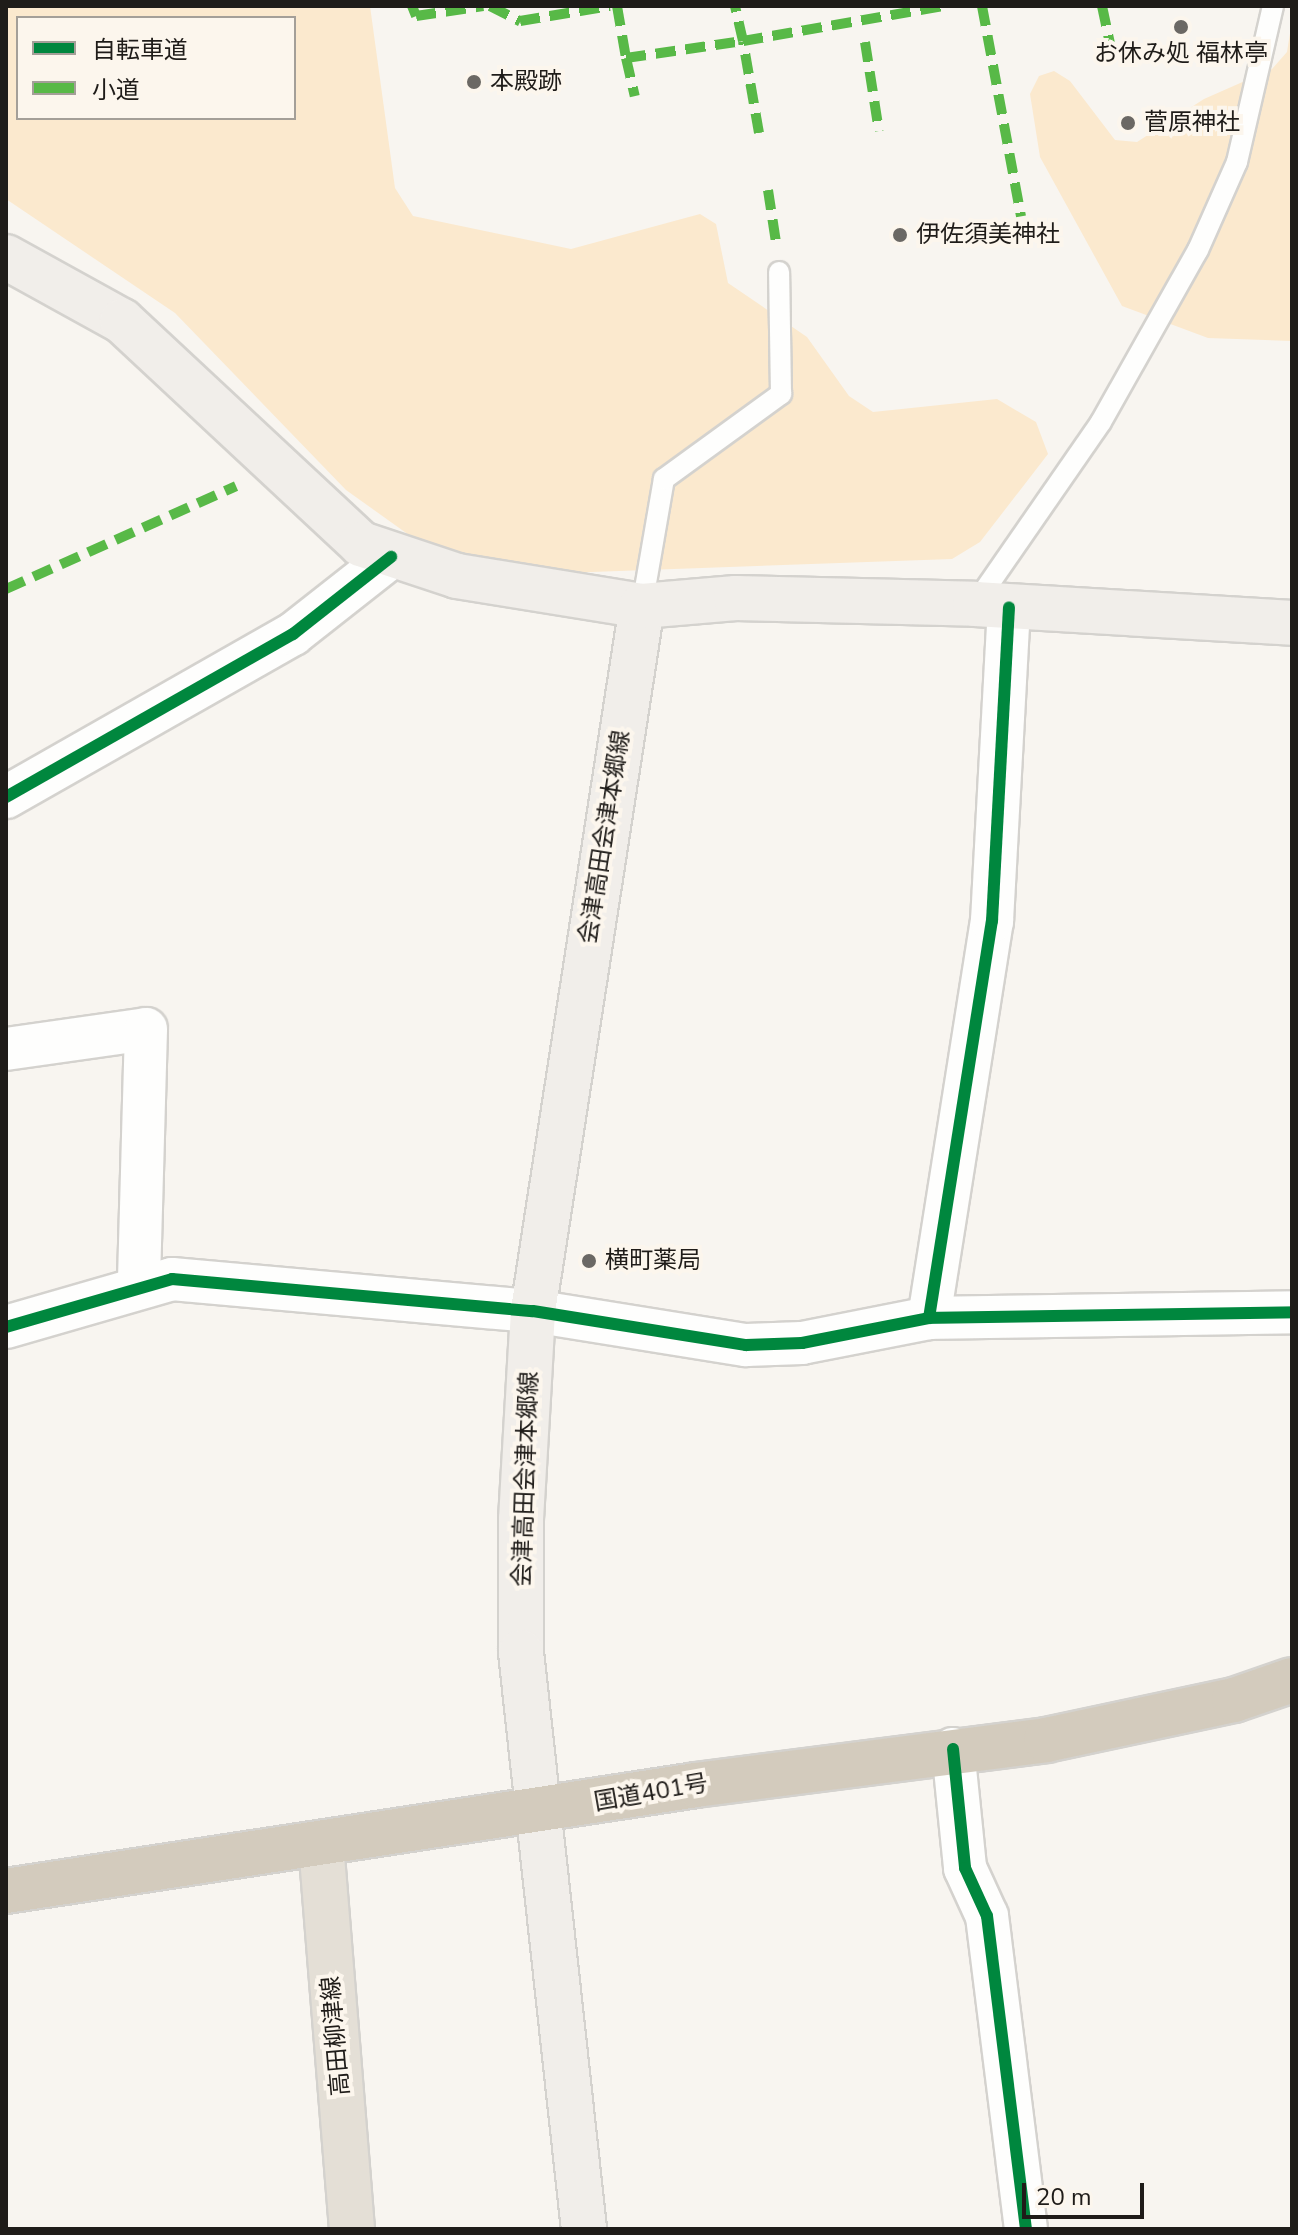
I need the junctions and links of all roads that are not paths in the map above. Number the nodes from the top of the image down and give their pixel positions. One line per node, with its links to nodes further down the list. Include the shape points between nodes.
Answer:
1 (1273, 6): 5 (lane, via 1237,162 1198,250)
2 (6, 257): 4 (main road, via 122,321 284,477 361,544)
3 (779, 272): 6 (lane, via 781,394 664,479)
4 (391, 557): 6 (main road, via 457,576); 8 (street, via 293,634)
5 (992, 605): 6 (main road, via 736,598); 7 (main road); 13 (street, via 992,921)
6 (642, 606): 11 (main road, 会津高田会津本郷線)
7 (1292, 623)
8 (6, 797)
9 (6, 1049): 10 (street, via 146,1029)
10 (139, 1285): 11 (street, via 225,1280); 14 (street)
11 (533, 1311): 13 (street, via 746,1345 802,1343); 17 (main road, 会津高田会津本郷線, via 521,1652)
12 (1292, 1312): 13 (street)
13 (929, 1318)
14 (6, 1327)
15 (1292, 1680): 16 (highway, 国道401号, via 1234,1700 1046,1740)
16 (953, 1749): 17 (highway, 国道401号); 22 (street, via 965,1868 987,1916)
17 (538, 1812): 18 (highway, 国道401号); 21 (main road, 会津高田会津本郷線)
18 (321, 1844): 19 (highway, 国道401号); 20 (main road, 高田柳津線)
19 (6, 1891)
20 (352, 2229)
21 (584, 2229)
22 (1026, 2229)

